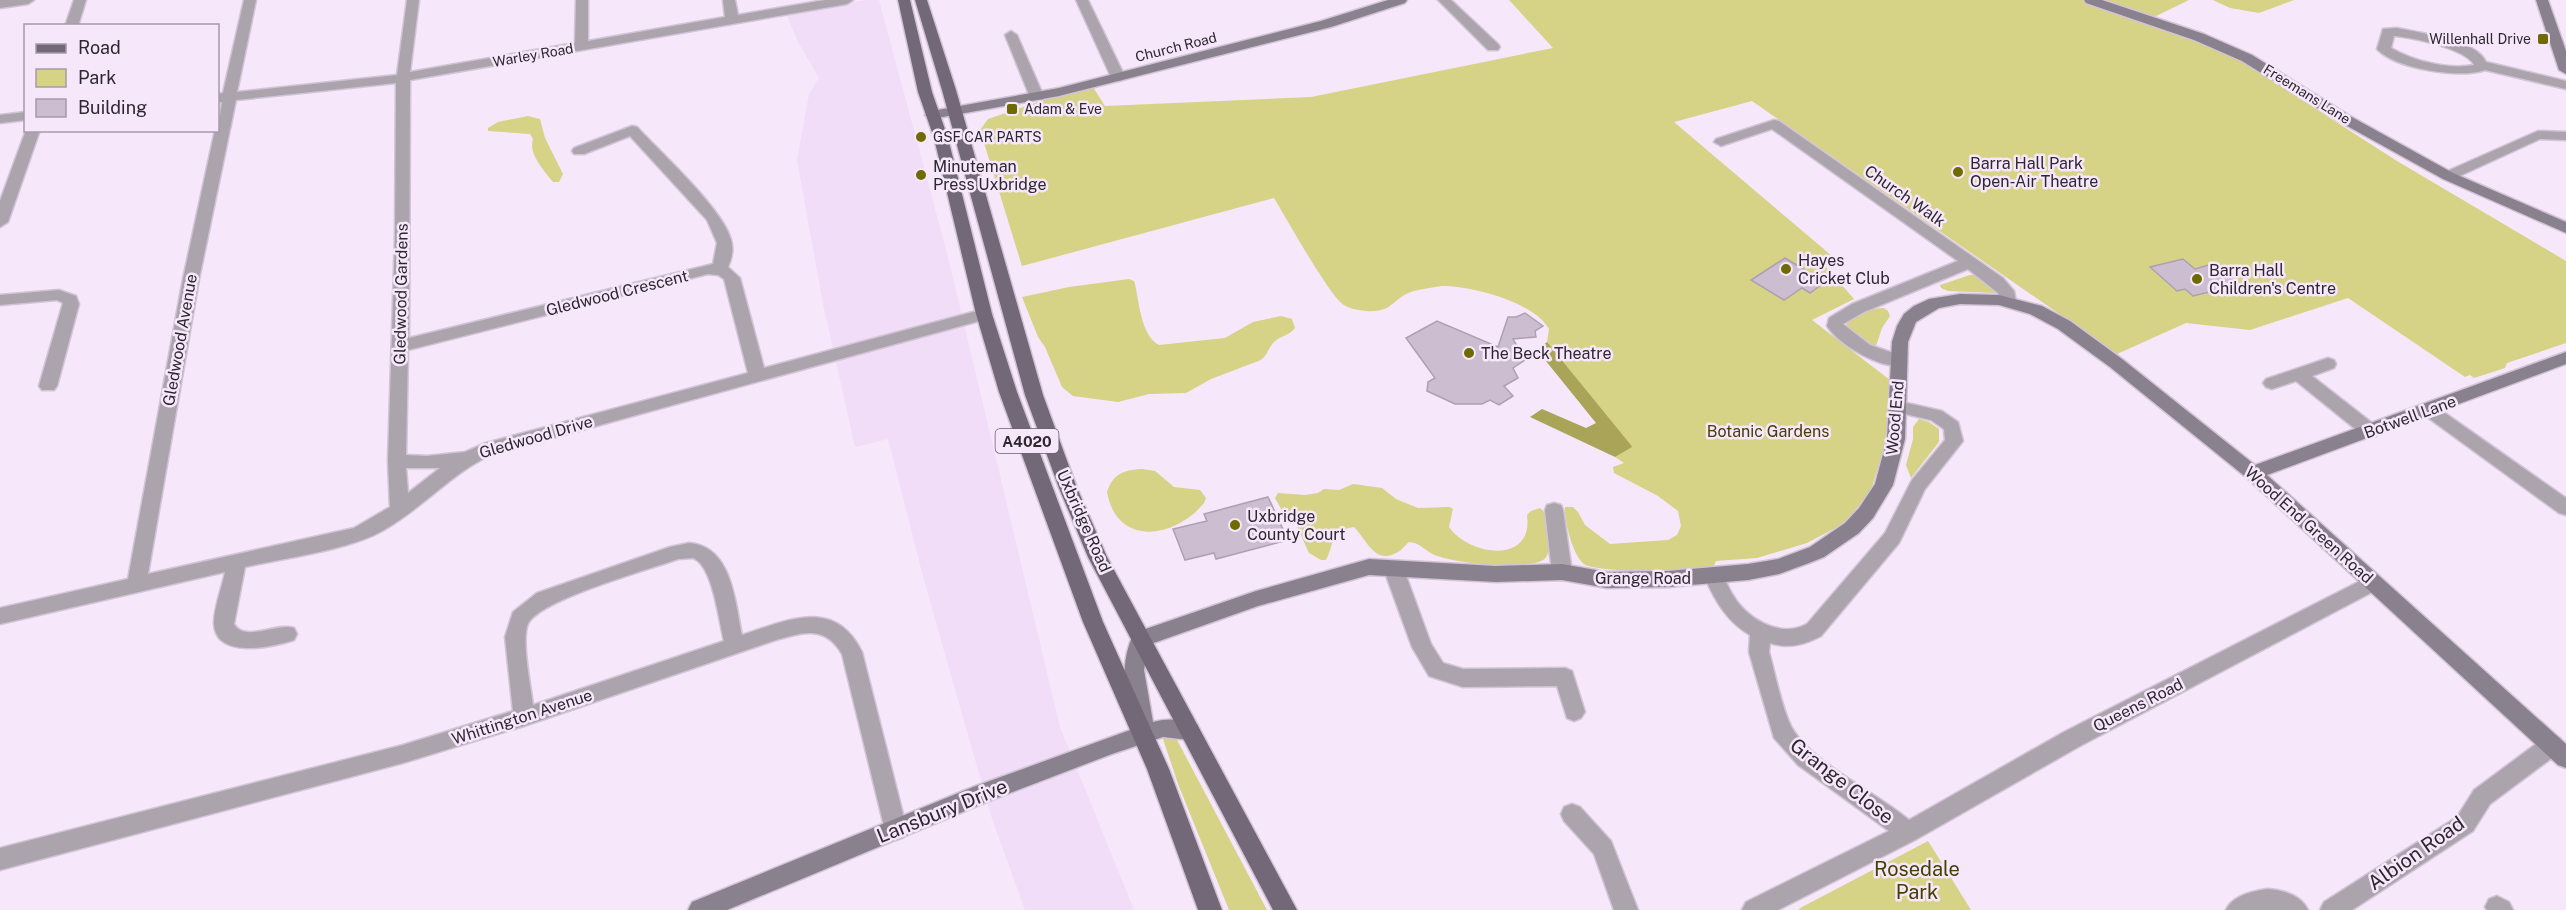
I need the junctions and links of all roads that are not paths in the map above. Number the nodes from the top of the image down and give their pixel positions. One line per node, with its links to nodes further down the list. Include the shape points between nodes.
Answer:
1 (28, 0): 16 (street)
2 (80, 0): 18 (street)
3 (250, 0): 27 (street, Gledwood Avenue)
4 (413, 0): 25 (street, Gledwood Gardens)
5 (582, 0): 21 (street)
6 (729, 0): 17 (street)
7 (847, 0): 15 (street, Warley Road)
8 (904, 0): 30 (main road, Uxbridge Road / A4020)
9 (921, 0): 29 (main road, Uxbridge Road / A4020)
10 (1082, 0): 24 (street)
11 (1401, 0): 24 (street, Church Road, via 1326,24)
12 (1444, 0): 20 (street)
13 (2090, 0): 39 (street, Freemans Lane, via 2199,37 2247,58)
14 (2542, 0): 23 (street)
15 (815, 3): 17 (street, Warley Road)
16 (0, 4)
17 (732, 20): 21 (street, Warley Road)
18 (72, 24)
19 (1011, 35): 28 (street)
20 (1493, 46)
21 (582, 47): 25 (street, Warley Road)
22 (2481, 65): 22 (street, via 2477,70 2459,71 2394,55 2384,49 2386,35 2397,32 2459,47 2477,57); 26 (street)
23 (2566, 70)
24 (1118, 77): 28 (street, Church Road)
25 (403, 78): 27 (street, Warley Road); 51 (street, Gledwood Gardens)
26 (2566, 85)
27 (223, 97): 33 (street, Gledwood Avenue)
28 (1037, 97): 29 (street, Church Road)
29 (954, 110): 30 (street, Church Road); 48 (main road, Uxbridge Road / A4020)
30 (932, 115): 50 (main road, Uxbridge Road / A4020)
31 (24, 116): 32 (street)
32 (0, 118)
33 (219, 120)
34 (32, 132): 42 (street)
35 (217, 132): 73 (street, Gledwood Avenue)
36 (2566, 136): 39 (street, via 2538,135)
37 (1720, 142): 44 (street, Church Walk, via 1774,124)
38 (579, 151): 45 (street, via 632,130 714,218 726,250)
39 (2448, 176): 40 (street, Freemans Lane)
40 (2516, 205): 41 (street, Freemans Lane); 43 (street, Freemans Lane)
41 (2566, 218)
42 (0, 222)
43 (2566, 228)
44 (1968, 263): 47 (street, Church Walk, via 2000,285); 53 (street, via 1835,322 1860,347)
45 (719, 269): 51 (street, Gledwood Crescent); 56 (street, via 732,278)
46 (0, 300): 58 (street, via 59,296 70,300)
47 (2008, 301): 49 (street, Wood End); 53 (street, Wood End, via 1954,300 1920,310 1905,326)
48 (1009, 308): 50 (main road); 77 (main road, Uxbridge Road / A4020, via 1034,395 1068,488 1098,557)
49 (2036, 310): 64 (street, Wood End Green Road, via 2116,363)
50 (984, 314): 56 (street, Gledwood Drive); 82 (main road, Uxbridge Road / A4020, via 1008,392 1081,592)
51 (401, 346): 63 (street, Gledwood Gardens)
52 (2566, 358): 60 (street, Botwell Lane)
53 (1899, 361): 59 (street, Wood End)
54 (2328, 364): 55 (street)
55 (2299, 374): 57 (street); 61 (street)
56 (757, 375): 62 (street, Gledwood Drive)
57 (2272, 383)
58 (48, 386)
59 (1898, 407): 71 (street, Wood End, via 1888,474 1878,497 1852,528 1817,552 1779,566); 75 (street, Grange Road, via 1943,418 1952,426 1954,441 1918,485 1892,538 1814,630 1790,639)
60 (2429, 410): 61 (street, Botwell Lane); 65 (street)
61 (2370, 431): 64 (street, Botwell Lane)
62 (468, 458): 63 (street, via 427,464); 66 (street, Gledwood Drive)
63 (397, 461): 66 (street, Gledwood Gardens)
64 (2253, 473): 72 (street, Wood End Green Road)
65 (2566, 508)
66 (399, 510): 68 (street, Gledwood Drive, via 358,534)
67 (1554, 510): 70 (street)
68 (237, 560): 73 (street, Gledwood Drive); 76 (street, via 224,624 227,633 231,638 245,640)
69 (1394, 570): 70 (street, Grange Road); 77 (street, Grange Road, via 1369,567 1256,599); 79 (street, via 1422,647 1436,670 1463,678 1565,677)
70 (1562, 572): 71 (street, Grange Road, via 1607,580)
71 (1714, 576): 75 (street, Grange Road, via 1725,601)
72 (2373, 583): 83 (street, Wood End Green Road); 86 (street, Queens Road, via 2072,740)
73 (137, 584): 74 (street, Gledwood Drive)
74 (0, 616)
75 (1760, 631): 86 (street, Grange Close, via 1759,652 1786,739)
76 (286, 634)
77 (1141, 639): 81 (main road, Uxbridge Road / A4020); 82 (street, via 1135,671)
78 (735, 646): 80 (street, Whittington Avenue); 80 (street, via 711,559 699,552 677,552 551,596 525,613 517,624 515,637); 85 (street, Whittington Avenue, via 811,623 828,627 846,640 861,683)
79 (1574, 712)
80 (524, 717): 87 (street, Whittington Avenue, via 403,754)
81 (1189, 731): 82 (street, Lansbury Drive, via 1172,728); 90 (main road, Uxbridge Road / A4020)
82 (1144, 735): 85 (street, Lansbury Drive, via 981,794); 89 (main road, Uxbridge Road / A4020)
83 (2559, 752): 95 (street, Albion Road, via 2482,797 2465,824)
84 (1572, 814): 91 (street, via 1603,848)
85 (896, 830): 88 (street, Lansbury Drive)
86 (1906, 833): 92 (street, Grange Close)
87 (0, 859)
88 (700, 910)
89 (1210, 910)
90 (1285, 910)
91 (1626, 910)
92 (1754, 910)
93 (2238, 910): 94 (street, via 2266,899)
94 (2296, 910)
95 (2332, 910)

